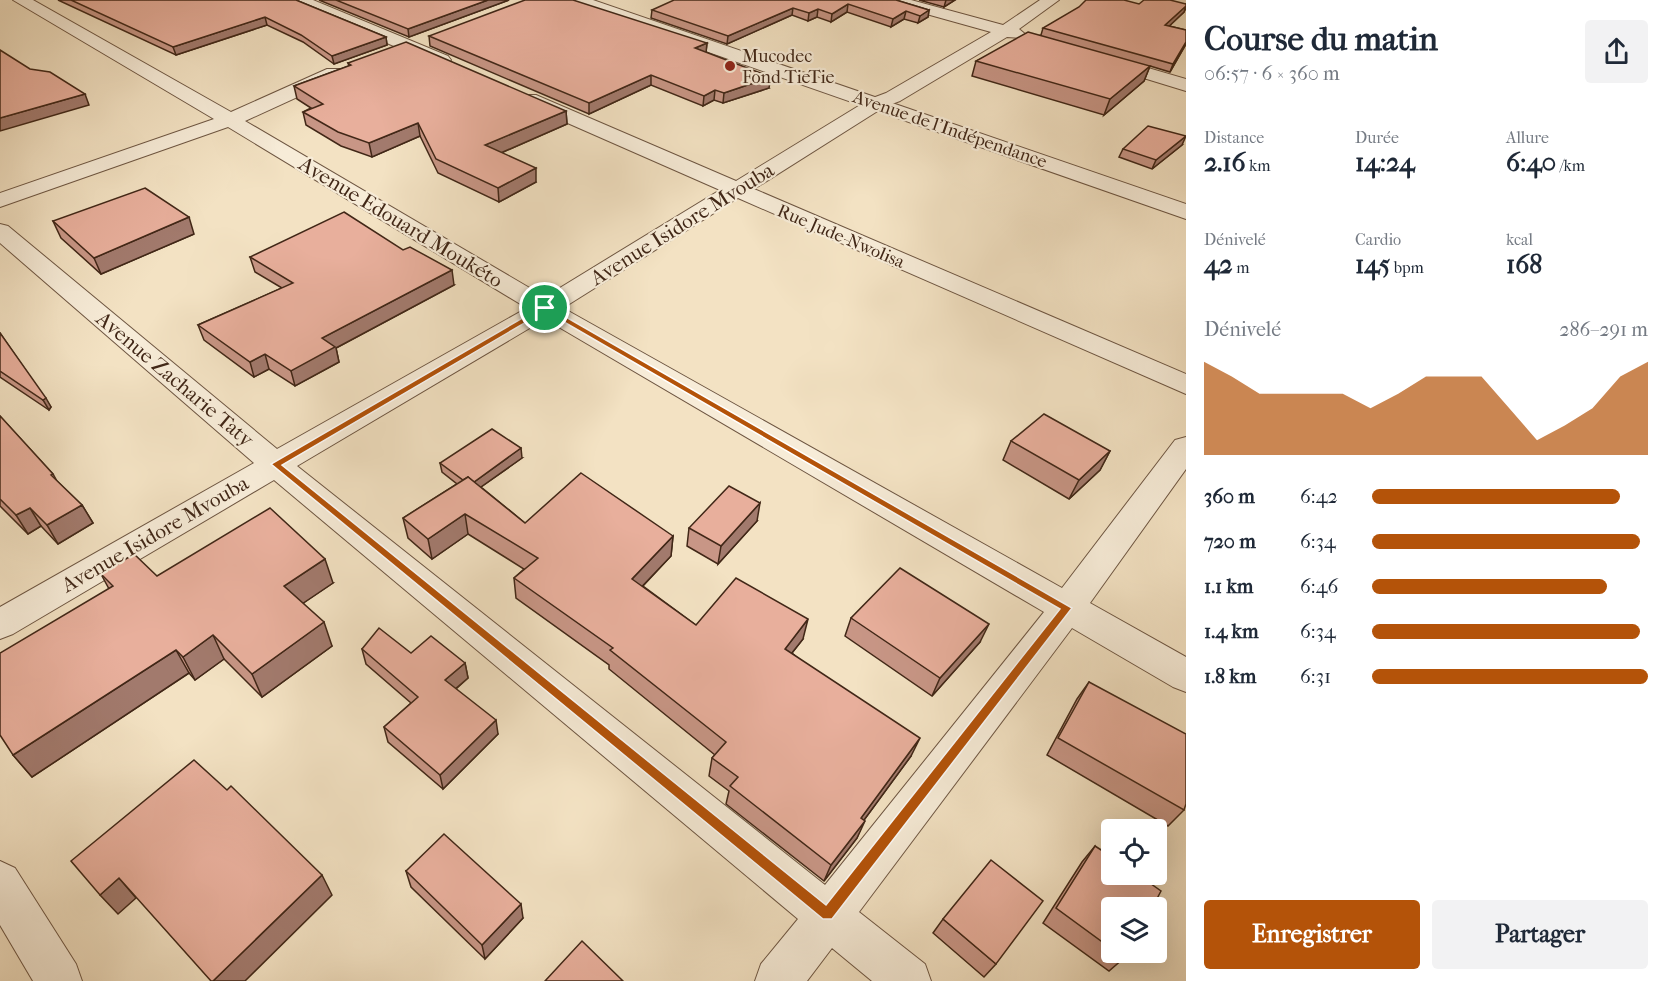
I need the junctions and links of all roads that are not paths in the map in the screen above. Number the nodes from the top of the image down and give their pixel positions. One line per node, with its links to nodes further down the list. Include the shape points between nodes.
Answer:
1 (299, 0): 10 (street)
2 (577, 0): 17 (street, Avenue de l'Indépendance)
3 (615, 0): 17 (street, Avenue de l'Indépendance)
4 (893, 0): 7 (street)
5 (1051, 0): 7 (street, Avenue Isidore Mvouba)
6 (14, 1): 18 (street, Avenue Edouard Moukéto)
7 (1005, 31): 9 (street); 17 (street, Avenue Isidore Mvouba)
8 (430, 37): 10 (street)
9 (1028, 38)
10 (408, 45): 11 (street); 14 (street)
11 (386, 53)
12 (1095, 58): 15 (street)
13 (354, 66): 18 (street)
14 (463, 69)
15 (1186, 85)
16 (507, 89): 19 (street, Rue Jude-Nwolisa)
17 (885, 100): 19 (street, Avenue Isidore Mvouba); 20 (street, Avenue de l'Indépendance); 22 (street, Avenue de l'Indépendance)
18 (230, 120): 21 (street); 24 (street, Avenue Edouard Moukéto)
19 (737, 191): 24 (street, Avenue Isidore Mvouba); 25 (street, Rue Jude-Nwolisa)
20 (1186, 198)
21 (0, 200)
22 (1186, 212)
23 (0, 231): 27 (street, Avenue Zacharie Taty)
24 (545, 308): 27 (street, Avenue Isidore Mvouba); 28 (street, Avenue Edouard Moukéto)
25 (1186, 385)
26 (1186, 447): 28 (street)
27 (275, 464): 29 (street, Avenue Isidore Mvouba); 32 (street, Avenue Zacharie Taty)
28 (1067, 608): 30 (street, Avenue Edouard Moukéto); 32 (street)
29 (0, 624)
30 (1186, 676)
31 (0, 883): 33 (street)
32 (828, 914): 34 (street); 35 (street, Avenue Zacharie Taty)
33 (59, 981)
34 (778, 981)
35 (908, 981)

